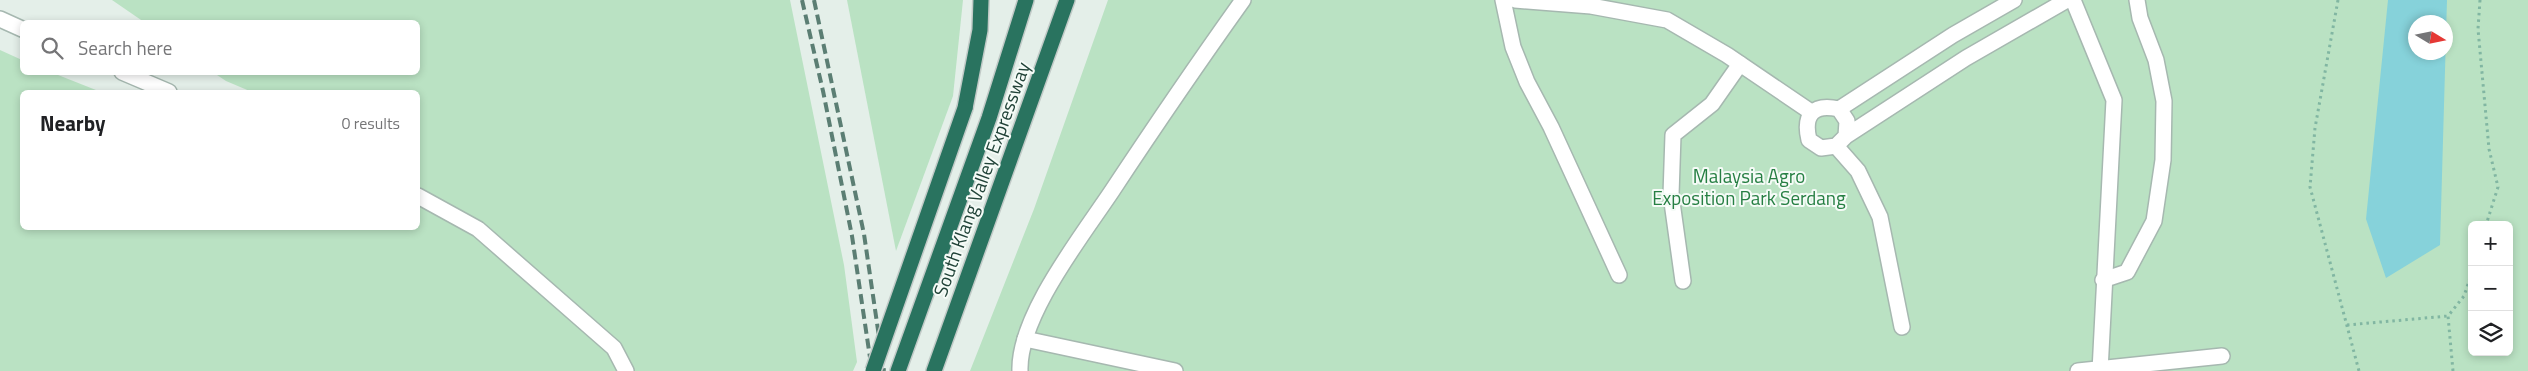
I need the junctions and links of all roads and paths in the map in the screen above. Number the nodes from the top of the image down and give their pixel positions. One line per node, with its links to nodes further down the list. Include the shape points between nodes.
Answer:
1 (981, 0): 36 (highway, bridge, via 980,30 965,108)
2 (1026, 0): 37 (highway, South Klang Valley Expressway, via 988,118)
3 (1067, 0): 38 (highway, South Klang Valley Expressway)
4 (1243, 0): 32 (street, via 1049,286)
5 (1503, 0): 25 (street, via 1513,48 1527,82)
6 (1515, 0): 17 (street, via 1591,6 1666,20)
7 (2014, 0): 15 (street)
8 (2067, 0): 16 (street)
9 (2073, 0): 26 (street, via 2114,100)
10 (2137, 0): 26 (street, via 2140,18 2156,60 2164,101 2164,160 2154,221 2126,272)
11 (2338, 0): 30 (path, via 2315,128 2310,186)
12 (2480, 0): 24 (path, via 2478,29 2489,149 2498,187)
13 (0, 19): 14 (street)
14 (20, 28)
15 (1953, 35): 16 (street); 20 (street)
16 (1966, 58): 22 (street)
17 (1740, 64): 21 (street); 27 (street, via 1712,104 1673,135 1671,195)
18 (129, 75): 19 (street)
19 (164, 90)
20 (1838, 109): 21 (street, via 1824,106); 22 (street, via 1847,121)
21 (1811, 112): 22 (street, via 1806,126 1809,140 1822,148)
22 (1841, 141): 31 (street, via 1880,217)
23 (420, 197): 35 (street, via 478,229 614,348)
24 (2487, 221)
25 (1619, 275)
26 (2103, 280): 34 (street)
27 (1683, 281)
28 (2468, 284): 29 (path, via 2464,296)
29 (2448, 316): 30 (path); 43 (path)
30 (2347, 325): 42 (path)
31 (1902, 327)
32 (1025, 339): 39 (street); 40 (street)
33 (2222, 356): 34 (street)
34 (2099, 369): 41 (street)
35 (626, 371)
36 (873, 371)
37 (898, 371)
38 (934, 371)
39 (1020, 371)
40 (1174, 371)
41 (2078, 371)
42 (2359, 371)
43 (2453, 371)

